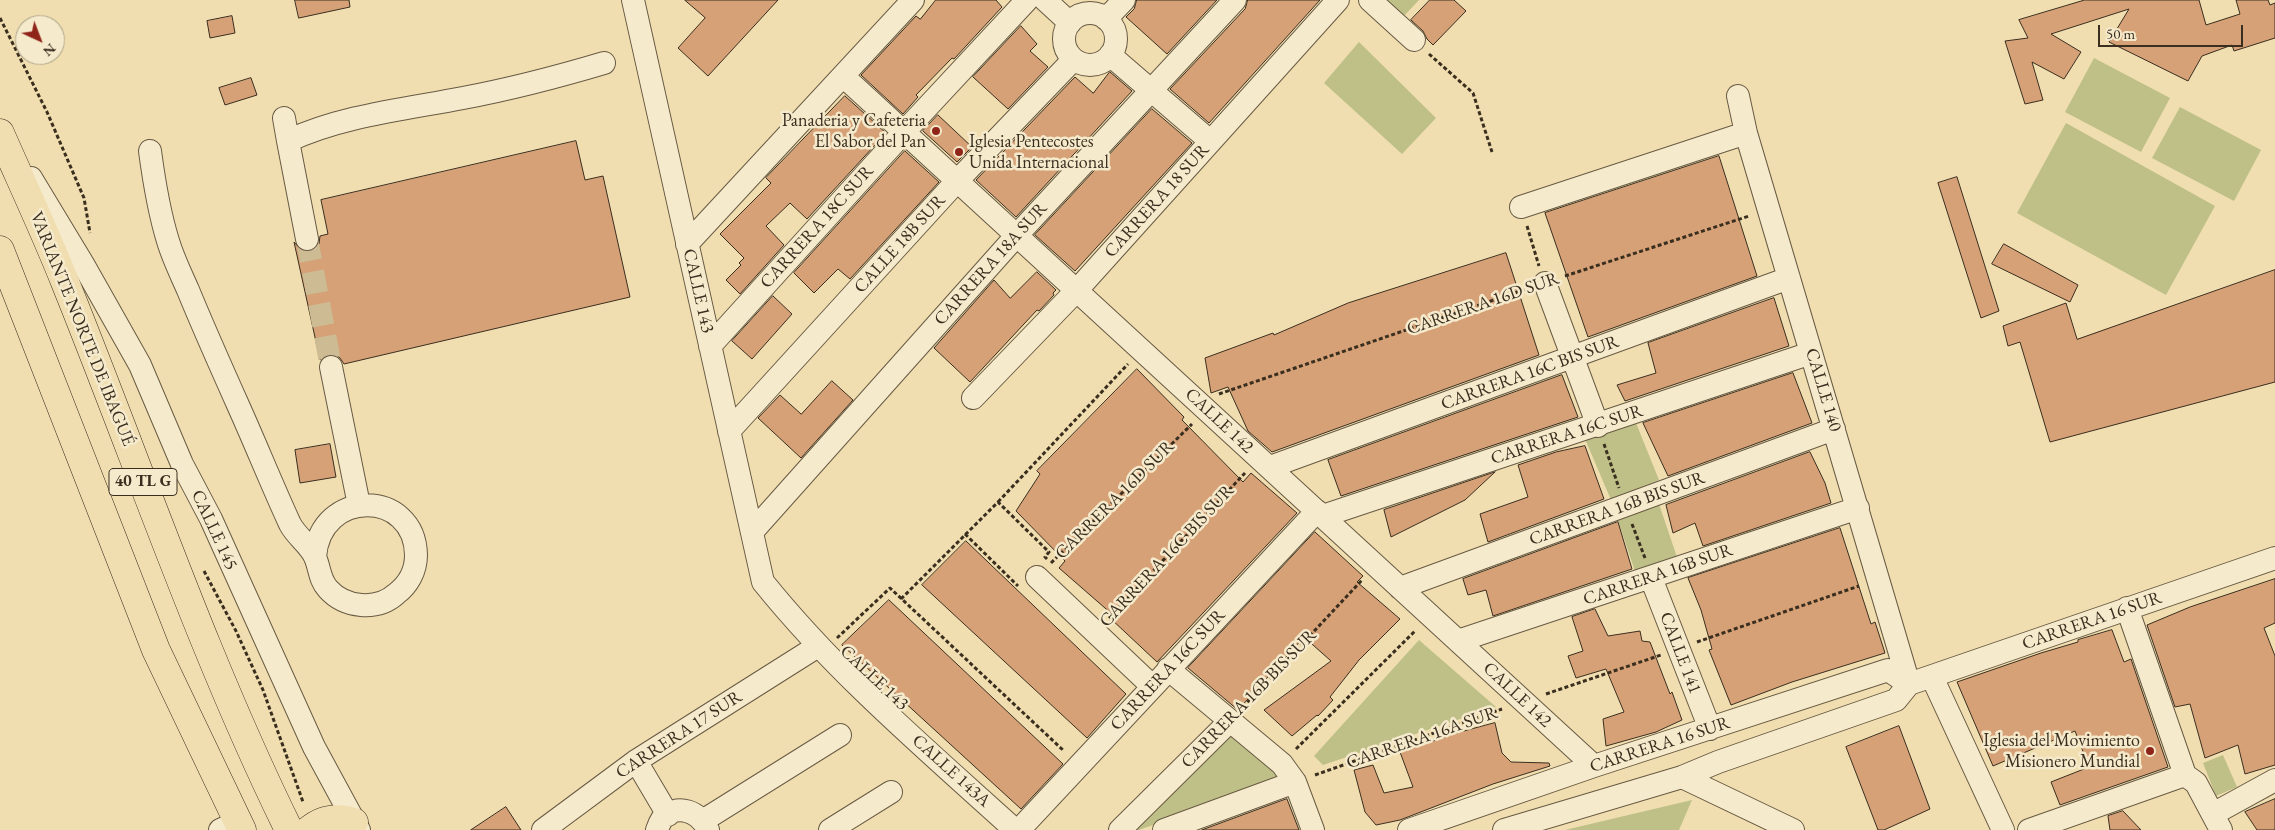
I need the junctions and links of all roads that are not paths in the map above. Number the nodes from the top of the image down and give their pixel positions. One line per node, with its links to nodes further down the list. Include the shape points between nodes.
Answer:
1 (633, 0): 29 (street, CALLE 143)
2 (914, 0): 15 (street)
3 (1027, 0): 20 (street, CARRERA 18C SUR)
4 (1045, 0): 10 (street)
5 (1124, 0): 9 (street)
6 (1235, 0): 16 (street, CARRERA 18A SUR)
7 (1338, 0): 23 (street, CARRERA 18 SUR)
8 (1370, 0): 11 (street)
9 (1106, 19): 10 (street, via 1087,13); 12 (street, via 1115,36 1115,46)
10 (1070, 23): 13 (street, via 1064,33 1064,42)
11 (1414, 40)
12 (1110, 55): 13 (street, via 1092,65); 16 (street)
13 (1073, 60): 25 (street, CALLE 18B SUR)
14 (604, 63): 22 (street, via 538,82 311,130)
15 (843, 76): 20 (street, CALLE 142); 29 (street)
16 (1151, 90): 23 (street); 27 (street, CARRERA 18A SUR)
17 (1738, 96): 21 (street, CALLE 140)
18 (284, 118): 22 (street)
19 (0, 132): 73 (street, CALLE 145, via 83,264 140,365 182,464 211,519 314,747); 75 (highway, VARIANTE NORTE DE IBAGUÉ / 40 TL G, via 65,282 182,584 255,760)
20 (904, 132): 25 (street, CALLE 142); 34 (street, CARRERA 18C SUR)
21 (1746, 133): 26 (street); 31 (street, CALLE 140)
22 (288, 141): 28 (street)
23 (1210, 141): 33 (street, CARRERA 18 SUR)
24 (150, 152): 47 (street, via 168,241 292,526)
25 (957, 181): 27 (street, CALLE 142); 41 (street, CALLE 18B SUR)
26 (1521, 207)
27 (1017, 235): 33 (street, CALLE 142); 46 (street, CARRERA 18A SUR)
28 (307, 239)
29 (687, 244): 34 (street, CALLE 143)
30 (0, 250): 74 (highway, 40 TL G, via 156,650)
31 (1789, 278): 35 (street, CALLE 140); 36 (street, CARRERA 16C BIS SUR)
32 (1545, 283): 36 (street)
33 (1077, 290): 38 (street, CARRERA 18 SUR); 42 (street, CALLE 142)
34 (710, 346): 41 (street, CALLE 143)
35 (1811, 353): 39 (street, CARRERA 16C SUR); 40 (street, CALLE 140)
36 (1572, 358): 39 (street); 42 (street, CARRERA 16C BIS SUR)
37 (330, 367): 43 (street)
38 (973, 398)
39 (1598, 426): 45 (street, CARRERA 16C SUR)
40 (1834, 429): 44 (street, CALLE 140); 52 (street, CARRERA 16B BIS SUR)
41 (729, 431): 46 (street, CALLE 143)
42 (1264, 462): 45 (street, CALLE 142)
43 (359, 505): 47 (street, via 336,514 327,523 318,539); 47 (street, via 393,512 414,539 415,564 404,588 391,599 375,605 341,600 328,589 319,574)
44 (1858, 508): 50 (street, CARRERA 16B SUR); 58 (street, CALLE 140)
45 (1320, 513): 52 (street, CALLE 142); 56 (street, CARRERA 16C SUR)
46 (752, 532): 51 (street, CALLE 143)
47 (315, 557)
48 (2275, 558): 53 (street, CARRERA 16 SUR)
49 (1037, 577): 59 (street)
50 (1652, 578): 54 (street, CARRERA 16B SUR); 61 (street, CALLE 141)
51 (763, 582): 55 (street, CALLE 143A, via 790,616)
52 (1400, 588): 54 (street, CALLE 142)
53 (2127, 608): 57 (street, CARRERA 16 SUR); 65 (street)
54 (1458, 641): 64 (street, CALLE 142)
55 (826, 644): 63 (street, CARRERA 17 SUR); 79 (street, CALLE 143A, via 884,711)
56 (1168, 669): 59 (street, CARRERA 16C SUR); 60 (street)
57 (1932, 677): 58 (street, CARRERA 16 SUR); 87 (street)
58 (1909, 684): 61 (street, CARRERA 16 SUR, via 1888,670); 66 (street, CARRERA 16 SUR, via 1896,700)
59 (1152, 686): 80 (street, CARRERA 16C SUR)
60 (1230, 721): 68 (street, via 1282,764); 81 (street, CARRERA 16B BIS SUR)
61 (1710, 729): 64 (street, CARRERA 16 SUR)
62 (840, 735): 72 (street)
63 (636, 761): 71 (street); 77 (street, CARRERA 17 SUR)
64 (1594, 766): 84 (street, CARRERA 16 SUR)
65 (2185, 775): 70 (street, via 2196,783); 88 (street)
66 (1682, 777): 85 (street, CARRERA 16 SUR); 86 (street)
67 (2275, 780): 70 (street)
68 (1295, 782): 82 (street); 83 (street)
69 (891, 792): 78 (street)
70 (2217, 822)
71 (662, 823): 72 (street, via 676,811 691,811)
72 (706, 825)
73 (357, 826): 76 (highway, via 334,819)
74 (233, 827)
75 (289, 830)
76 (310, 830)
77 (543, 830)
78 (830, 830)
79 (1014, 830)
80 (1019, 830)
81 (1120, 830)
82 (1164, 830)
83 (1314, 830)
84 (1409, 830)
85 (1504, 830)
86 (1793, 830)
87 (2003, 830)
88 (2029, 830)

